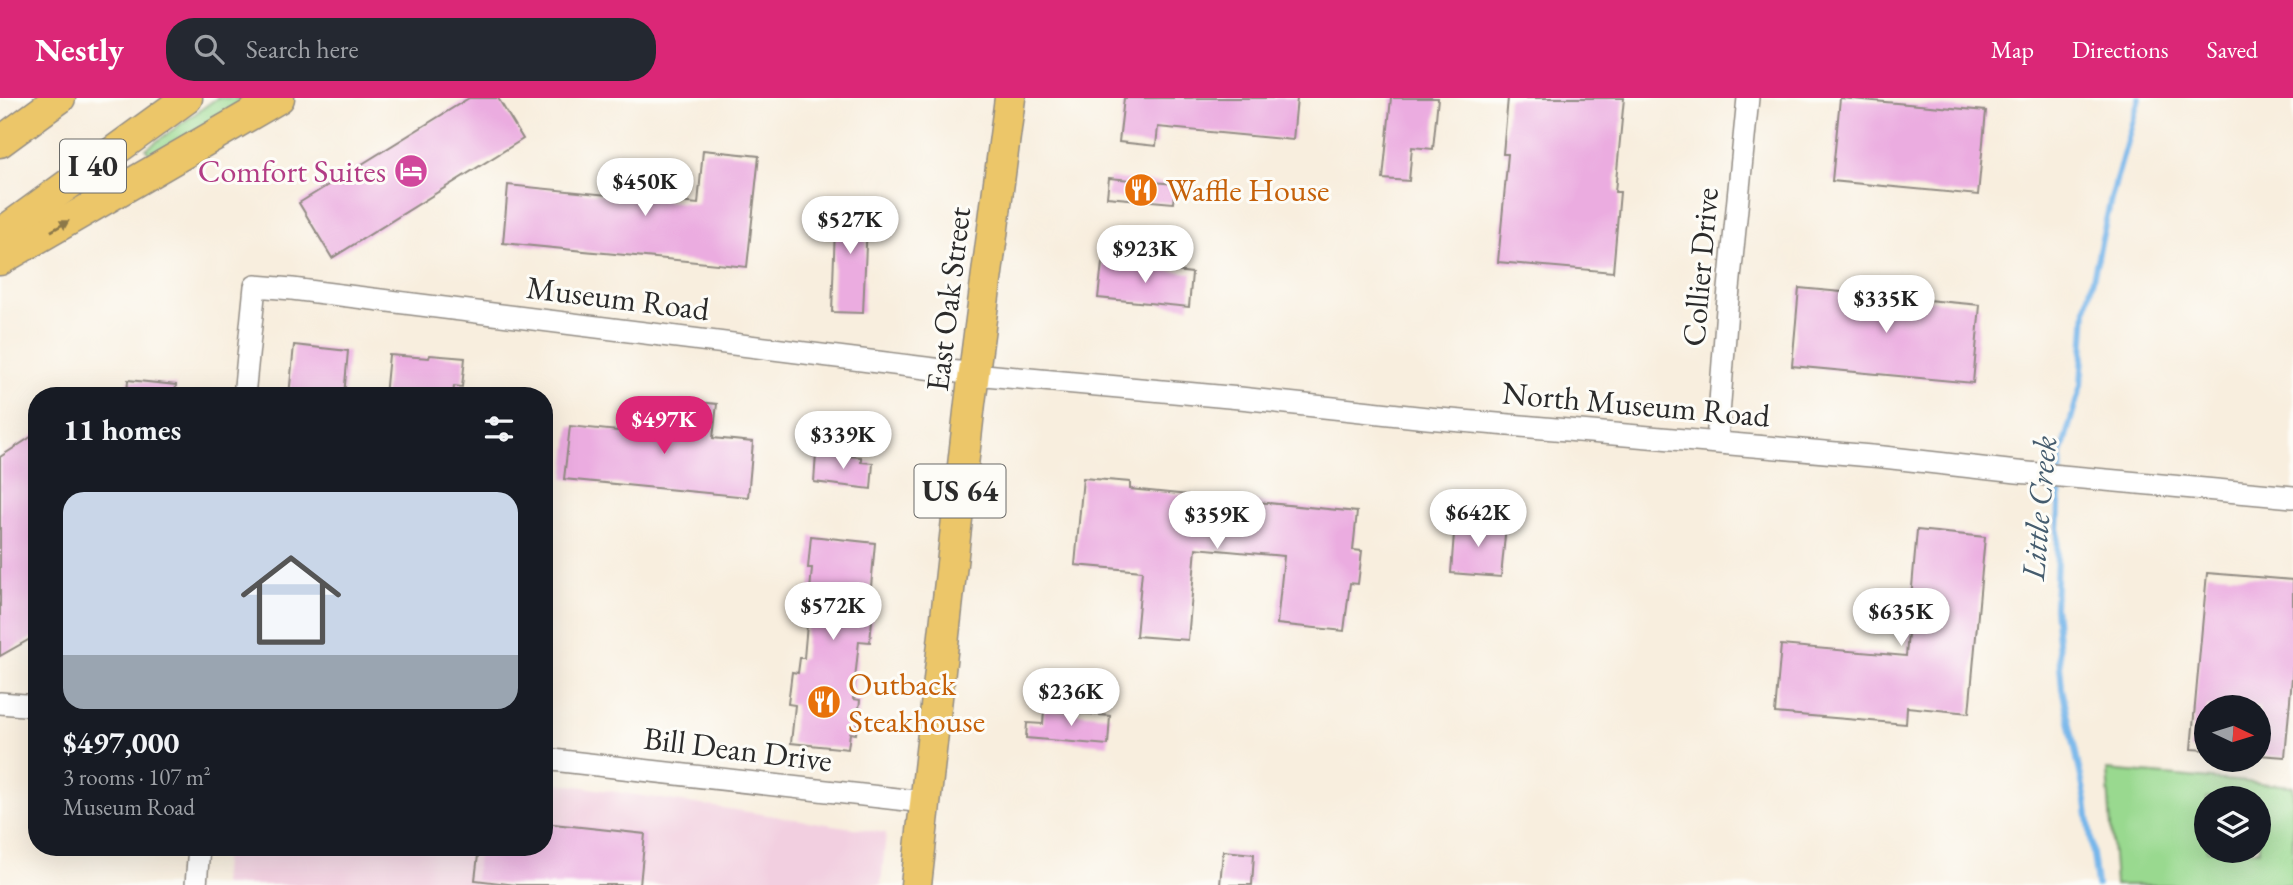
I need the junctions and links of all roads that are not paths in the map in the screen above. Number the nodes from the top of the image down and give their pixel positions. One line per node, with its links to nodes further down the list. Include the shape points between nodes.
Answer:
1 (60, 98): 6 (highway, I 40)
2 (187, 98): 7 (highway, I 40)
3 (279, 98): 8 (highway, one-way to 3)
4 (1010, 98): 9 (highway, East Oak Street / US 64)
5 (1748, 98): 11 (street, Collier Drive)
6 (0, 142)
7 (0, 234)
8 (0, 260)
9 (974, 374): 10 (street, Museum Road, via 255,286); 11 (street, North Museum Road); 16 (highway, East Oak Street / US 64)
10 (245, 387)
11 (1717, 442): 12 (street, North Museum Road)
12 (2293, 497)
13 (0, 703): 14 (street)
14 (28, 705)
15 (553, 760): 16 (street, Bill Dean Drive)
16 (924, 802): 19 (highway, East Oak Street / US 64)
17 (198, 856): 18 (street)
18 (195, 885)
19 (916, 885)

